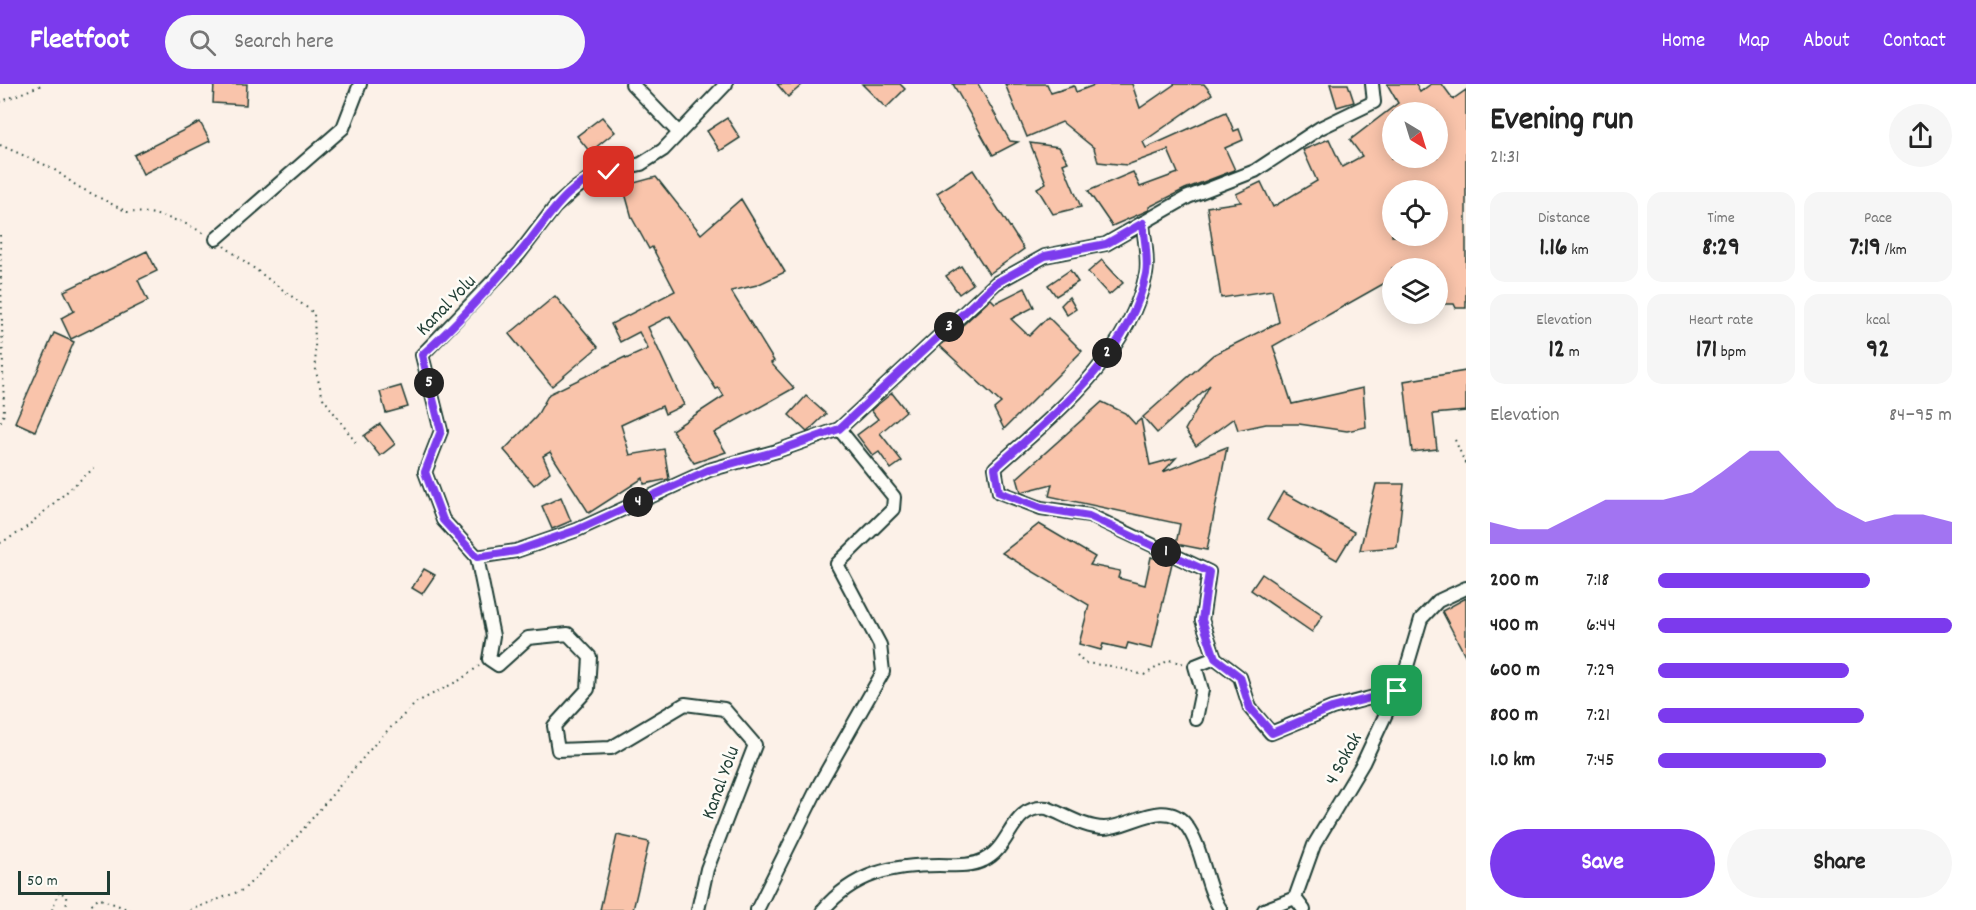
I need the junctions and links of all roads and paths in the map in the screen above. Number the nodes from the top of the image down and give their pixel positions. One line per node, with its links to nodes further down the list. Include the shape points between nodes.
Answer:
1 (44, 84): 6 (path)
2 (360, 84): 11 (street, via 343,128)
3 (632, 84): 7 (street)
4 (726, 84): 7 (street, Kanal Yolu)
5 (1372, 84): 9 (street, via 1374,102 1320,128 1256,171 1188,197)
6 (0, 102)
7 (678, 132): 19 (street, Kanal Yolu, via 663,150 641,164 594,175 575,189 422,355 441,431 425,472 443,520)
8 (0, 145): 11 (path, via 52,168 127,212 150,213 182,222)
9 (1143, 223): 13 (street, via 1106,244 1045,256 996,283); 22 (street, via 1146,273 1129,321 1094,374 995,468 999,492 1041,508 1089,516 1209,572 1202,620)
10 (0, 235): 12 (path, via 4,414)
11 (216, 239): 15 (path, via 314,313 316,372 323,398)
12 (0, 423)
13 (839, 429): 19 (street, via 709,470 577,530 516,551); 34 (street, via 894,497 893,509 837,564 880,645 883,672 820,783)
14 (1455, 440): 16 (path)
15 (356, 443)
16 (1466, 465)
17 (94, 468): 18 (path, via 22,531)
18 (0, 543)
19 (477, 557): 23 (street, via 493,636)
20 (1466, 588): 25 (street, 4 Sokak, via 1438,601 1421,619)
21 (1077, 655): 24 (path, via 1084,663 1144,675 1169,660)
22 (1215, 658): 24 (street); 25 (street, via 1240,677 1250,708 1272,733 1332,708)
23 (489, 659): 32 (path, via 460,680 417,702 379,739 294,840 243,890); 33 (street, Kanal Yolu, via 498,665 528,639 568,634 590,657 588,689 554,726 558,750 611,748 685,704 724,709 755,745 707,869)
24 (1195, 666): 26 (street, via 1202,690)
25 (1397, 691): 27 (street, 4 Sokak, via 1363,763 1314,845)
26 (1196, 719)
27 (1295, 898): 37 (street); 38 (street)
28 (52, 910): 29 (path, via 58,891 66,896)
29 (68, 910)
30 (93, 910): 31 (path, via 92,904 98,898)
31 (130, 910)
32 (190, 910)
33 (698, 910)
34 (757, 910)
35 (823, 910): 36 (street, via 854,882 882,870 914,865 968,865 986,860 1001,848 1023,813 1040,807 1096,827 1116,826 1163,813 1178,817 1190,832)
36 (1221, 910)
37 (1264, 910)
38 (1304, 910)

